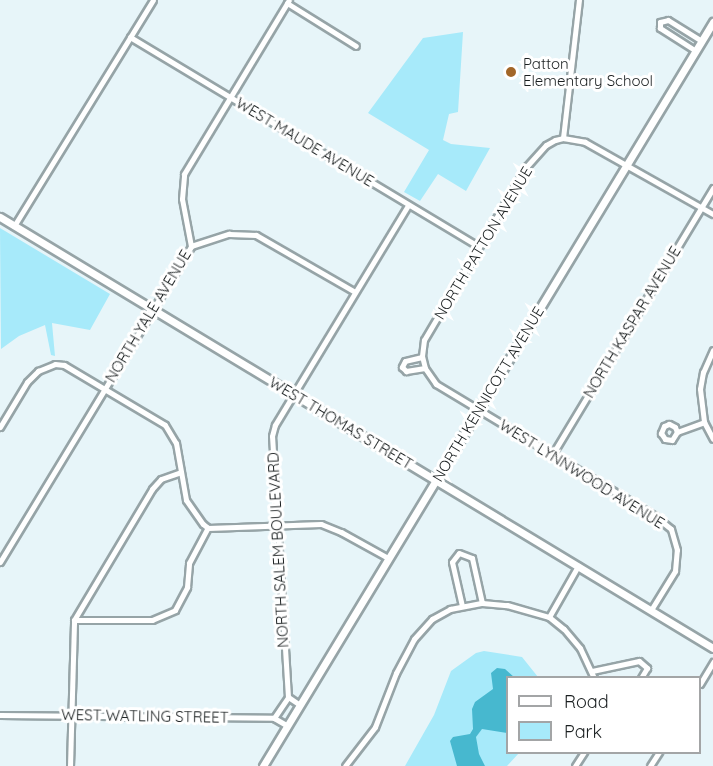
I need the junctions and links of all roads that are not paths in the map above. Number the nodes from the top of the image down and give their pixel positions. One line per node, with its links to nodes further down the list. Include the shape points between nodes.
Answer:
1 (153, 0): 5 (street)
2 (579, 0): 10 (street)
3 (288, 1): 7 (street); 9 (street, NORTH YALE AVENUE)
4 (713, 22): 6 (street, NORTH KENNICOTT AVENUE)
5 (130, 37): 9 (street, WEST MAUDE AVENUE); 17 (street)
6 (702, 41): 8 (street, NORTH KENNICOTT AVENUE); 8 (street, via 668,20 660,22 660,28)
7 (356, 46)
8 (696, 51): 11 (street, NORTH KENNICOTT AVENUE)
9 (230, 96): 13 (street, WEST MAUDE AVENUE); 18 (street, NORTH YALE AVENUE, via 184,174 182,199)
10 (563, 138): 11 (street, via 585,142); 19 (street, NORTH PATTON AVENUE, via 546,145 534,157)
11 (627, 165): 14 (street); 27 (street, NORTH KENNICOTT AVENUE)
12 (713, 188): 14 (street, NORTH KASPAR AVENUE)
13 (408, 205): 19 (street, WEST MAUDE AVENUE); 20 (street, NORTH SALEM BOULEVARD)
14 (702, 207): 15 (street); 34 (street, NORTH KASPAR AVENUE)
15 (713, 214)
16 (0, 217): 17 (street, WEST THOMAS STREET)
17 (14, 226): 21 (street, WEST THOMAS STREET)
18 (191, 246): 20 (street, via 229,234 256,235); 21 (street, NORTH YALE AVENUE)
19 (479, 247): 23 (street, NORTH PATTON AVENUE, via 424,340)
20 (355, 292): 26 (street, NORTH SALEM BOULEVARD)
21 (152, 309): 25 (street, NORTH YALE AVENUE); 26 (street, WEST THOMAS STREET)
22 (713, 350): 30 (street, via 701,379)
23 (422, 357): 24 (street); 24 (street, via 405,361 402,367 406,371)
24 (425, 368): 27 (street, via 436,384)
25 (105, 388): 29 (street, via 55,364 30,379); 35 (street, via 165,426 176,443); 40 (street, NORTH YALE AVENUE)
26 (294, 394): 36 (street, WEST THOMAS STREET); 37 (street, NORTH SALEM BOULEVARD, via 272,436)
27 (478, 410): 34 (street, WEST LYNNWOOD AVENUE); 36 (street, NORTH KENNICOTT AVENUE)
28 (0, 413): 29 (street)
29 (6, 417): 31 (street)
30 (704, 422): 32 (street); 33 (street)
31 (0, 427)
32 (677, 432)
33 (713, 439)
34 (552, 455): 44 (street, WEST LYNNWOOD AVENUE, via 671,529 677,550 675,571)
35 (181, 472): 38 (street, via 189,508); 46 (street, via 161,479 152,489)
36 (436, 480): 39 (street, NORTH KENNICOTT AVENUE); 41 (street, WEST THOMAS STREET)
37 (276, 525): 38 (street); 39 (street, via 321,524); 53 (street, NORTH SALEM BOULEVARD)
38 (208, 528): 46 (street, via 189,563 187,587 175,610 152,620)
39 (388, 558): 54 (street, NORTH KENNICOTT AVENUE)
40 (0, 562)
41 (578, 566): 44 (street, WEST THOMAS STREET); 45 (street)
42 (482, 603): 43 (street); 43 (street, via 472,558 459,553 452,562); 45 (street, via 519,606)
43 (462, 606): 61 (street, via 432,619 414,639 375,727)
44 (651, 610): 47 (street, WEST THOMAS STREET)
45 (549, 617): 49 (street, via 572,638)
46 (74, 620): 56 (street)
47 (713, 648)
48 (713, 662): 52 (street)
49 (592, 670): 50 (street); 51 (street, via 639,661 647,668)
50 (594, 676)
51 (643, 676)
52 (701, 681)
53 (288, 697): 54 (street); 57 (street)
54 (300, 705): 58 (street, NORTH KENNICOTT AVENUE)
55 (0, 715): 56 (street, WEST WATLING STREET)
56 (70, 715): 57 (street, WEST WATLING STREET); 59 (street)
57 (274, 718): 58 (street, WEST WATLING STREET)
58 (288, 726): 60 (street, NORTH KENNICOTT AVENUE)
59 (70, 766)
60 (263, 766)
61 (345, 766)

